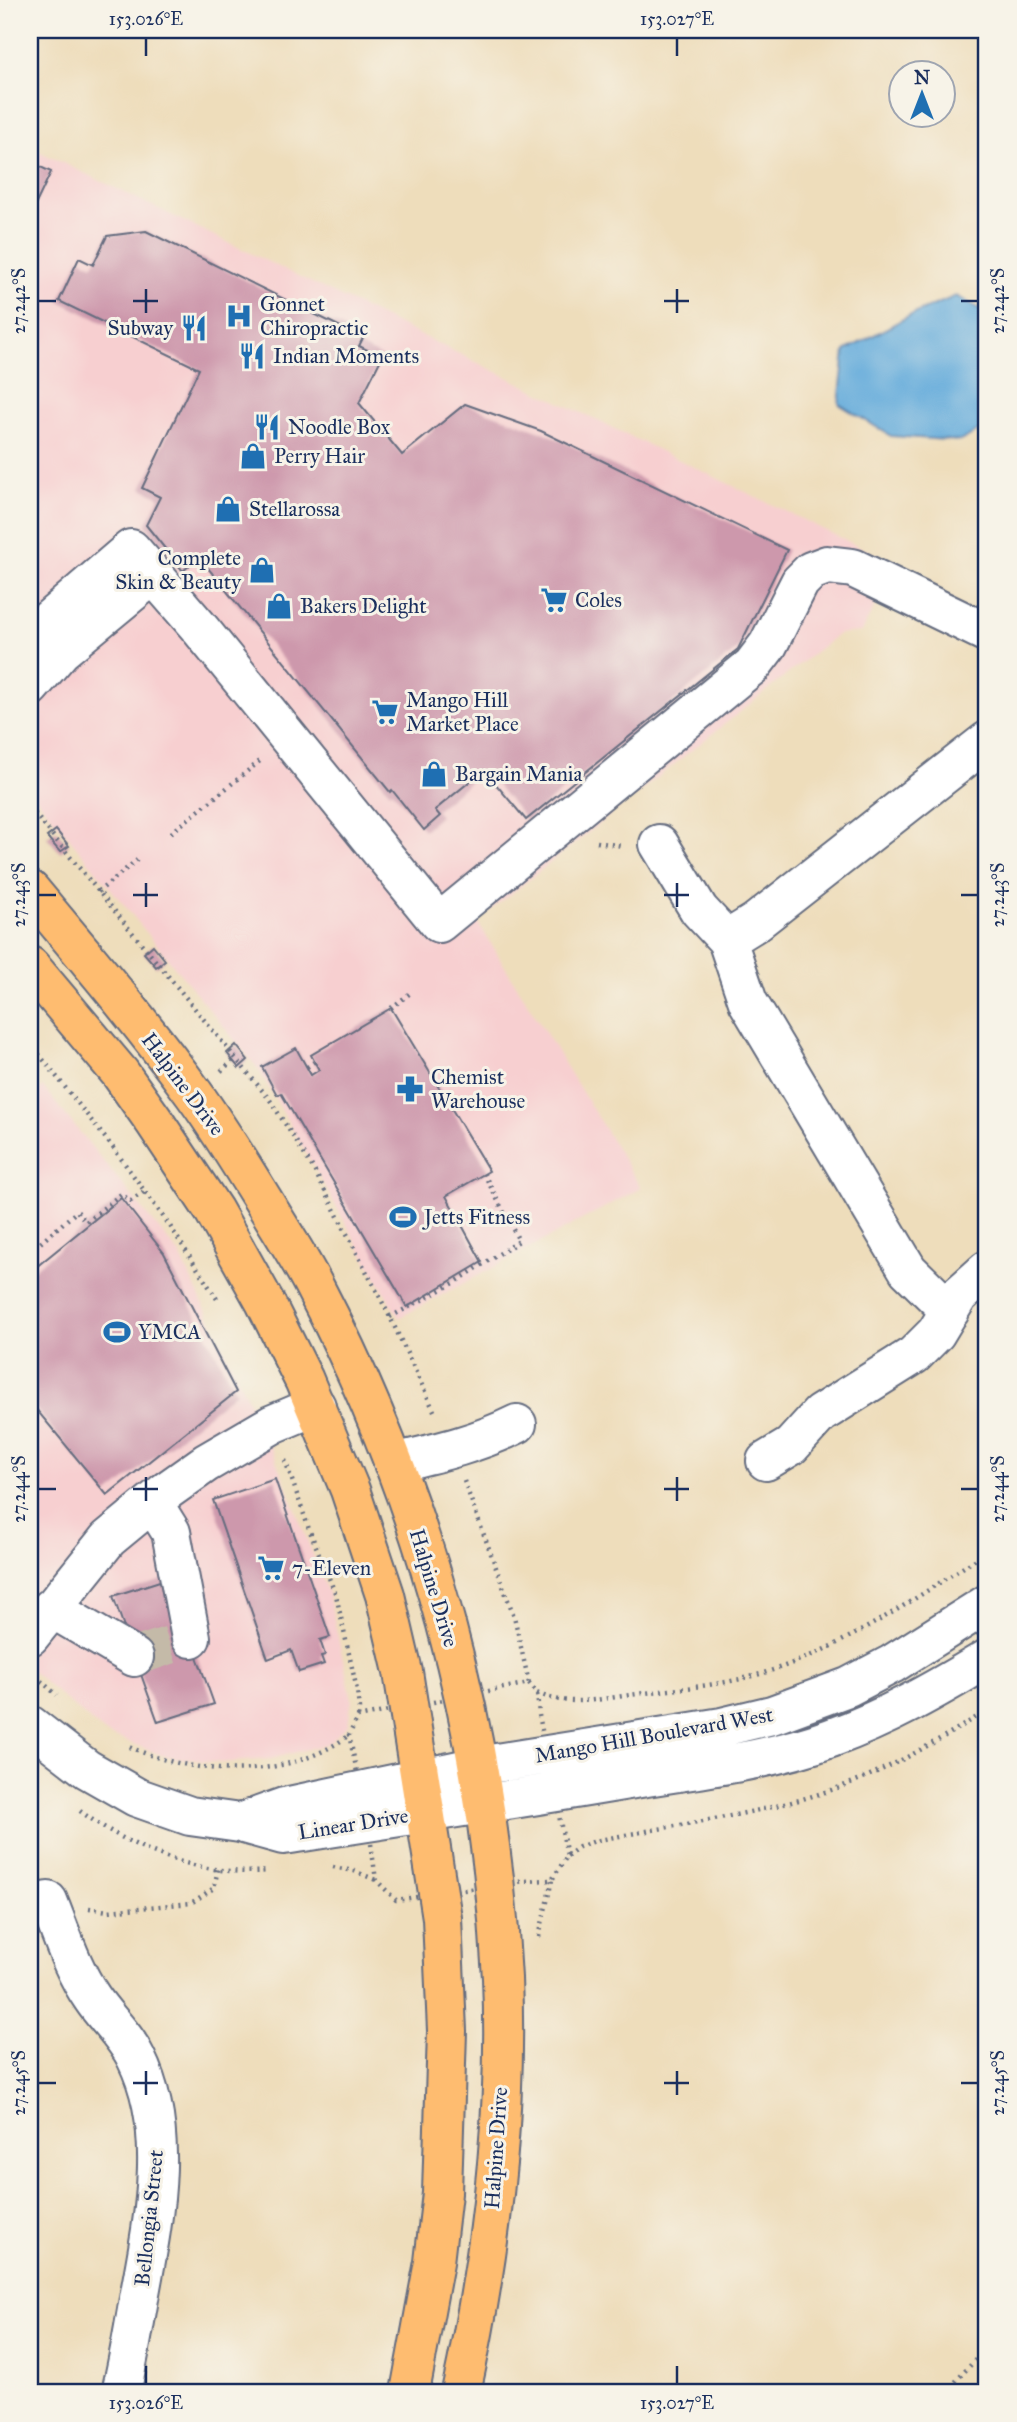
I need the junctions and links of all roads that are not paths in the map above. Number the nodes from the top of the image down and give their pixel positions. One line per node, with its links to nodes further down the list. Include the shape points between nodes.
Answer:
1 (142, 562): 2 (street, via 439,923 752,666 811,570 845,566); 3 (street); 4 (street)
2 (987, 633)
3 (30, 636)
4 (30, 687)
5 (987, 741): 8 (street)
6 (659, 844): 8 (street, via 699,910)
7 (30, 890): 15 (main road, Halpine Drive, via 193,1093 240,1163 314,1285)
8 (727, 940): 11 (street, via 748,1002 908,1270)
9 (30, 965): 12 (main road, Halpine Drive, via 120,1073 214,1211)
10 (987, 1270): 11 (street, via 959,1295)
11 (950, 1311): 14 (street, via 915,1355 821,1414 791,1446)
12 (316, 1406): 16 (street, via 273,1424 206,1463); 24 (main road, Halpine Drive, via 385,1595)
13 (517, 1424): 15 (street, via 453,1450)
14 (766, 1461)
15 (393, 1463): 23 (main road, Halpine Drive, via 449,1634)
16 (153, 1503): 18 (street, via 108,1539); 19 (street, via 171,1532)
17 (987, 1604): 23 (street, Mango Hill Boulevard West, via 848,1687 772,1715)
18 (40, 1622): 20 (street)
19 (191, 1638)
20 (134, 1657)
21 (987, 1659): 25 (street, Mango Hill Boulevard West, via 895,1711 791,1751)
22 (30, 1725): 24 (street, Linear Drive, via 87,1769 136,1797 190,1816 240,1823 284,1807)
23 (478, 1766): 24 (street, Mango Hill Boulevard West); 25 (main road, Halpine Drive)
24 (424, 1795): 25 (street, Mango Hill Boulevard West); 28 (main road, Halpine Drive, via 443,1941 445,2146 434,2262)
25 (484, 1803): 29 (main road, Halpine Drive, via 498,1916 502,2057 490,2221)
26 (39, 1903): 27 (street, Bellongia Street, via 92,1998 136,2058 150,2095 157,2138 152,2220)
27 (121, 2392)
28 (410, 2392)
29 (461, 2392)

